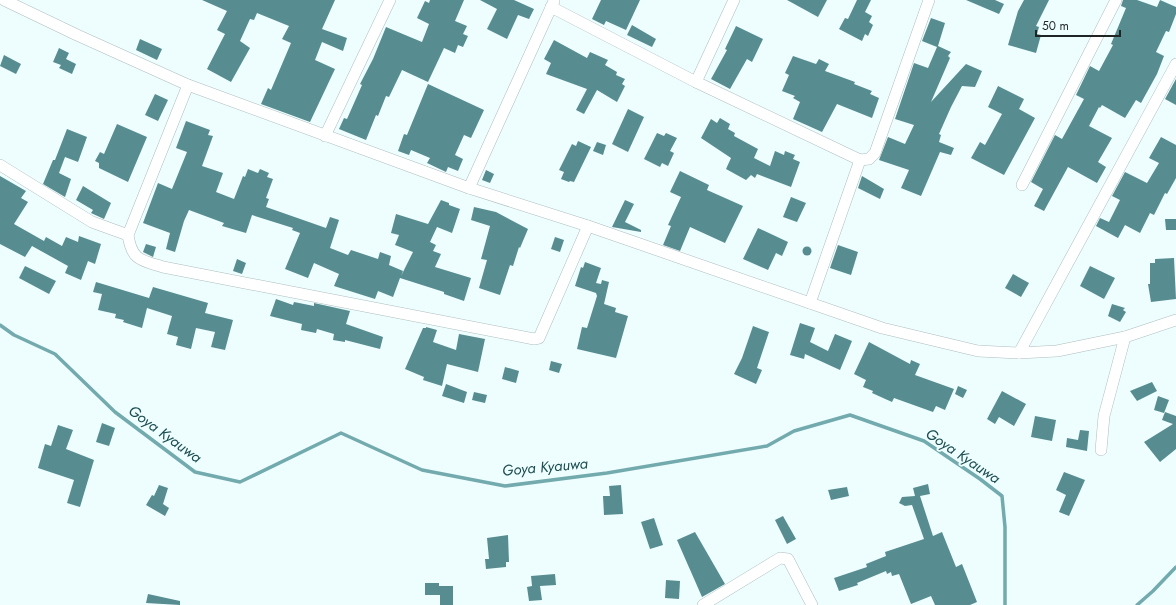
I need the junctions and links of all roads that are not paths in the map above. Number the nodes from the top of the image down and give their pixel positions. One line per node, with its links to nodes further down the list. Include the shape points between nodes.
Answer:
1 (4, 0): 9 (street)
2 (390, 0): 10 (street)
3 (734, 0): 8 (street)
4 (928, 0): 11 (street, via 875,154 869,159)
5 (1116, 0): 13 (street)
6 (552, 3): 8 (street); 14 (street)
7 (1176, 64): 20 (street)
8 (696, 82): 11 (street)
9 (188, 85): 10 (street); 16 (street)
10 (326, 136): 14 (street)
11 (860, 160): 17 (street)
12 (0, 165): 16 (street, via 92,222)
13 (1022, 185)
14 (470, 188): 15 (street)
15 (588, 226): 16 (street, via 542,332 534,339 163,267 138,258 130,246); 17 (street)
16 (128, 235)
17 (810, 303): 20 (street, via 882,328 944,344 978,351)
18 (1176, 320): 19 (street)
19 (1125, 337): 20 (street, via 1057,351); 21 (street, via 1104,416)
20 (1019, 353)
21 (1100, 450)
22 (703, 605): 23 (street, via 780,558 788,559)
23 (812, 605)

